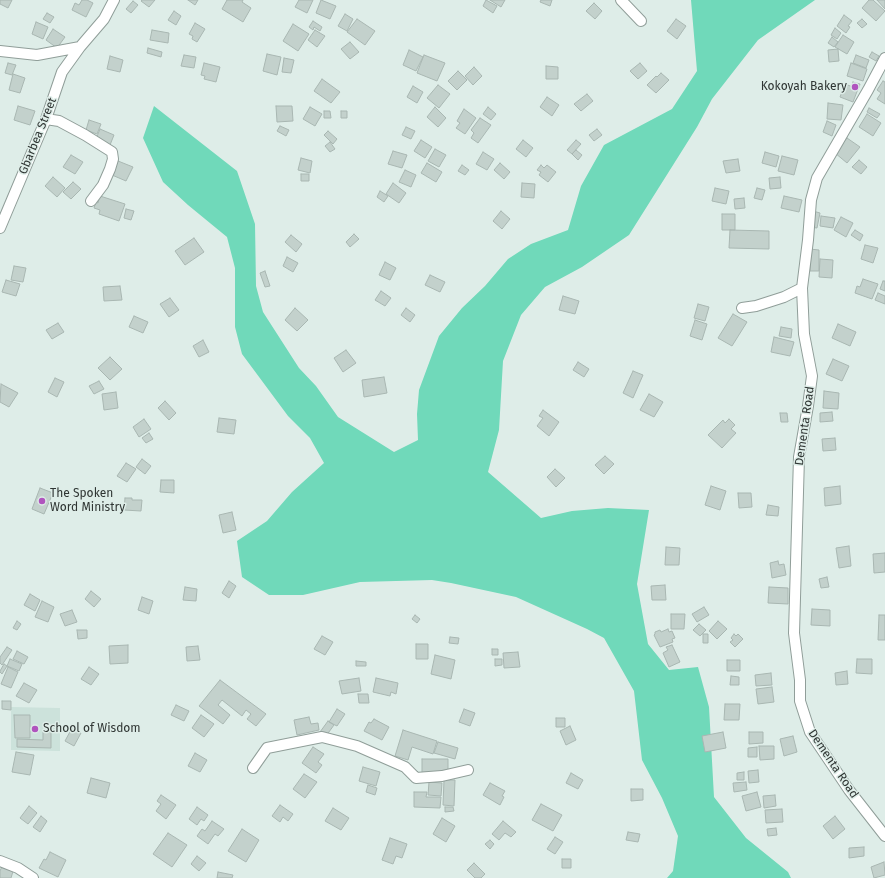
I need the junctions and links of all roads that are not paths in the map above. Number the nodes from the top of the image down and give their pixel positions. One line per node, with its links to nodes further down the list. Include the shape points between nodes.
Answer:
1 (114, 0): 4 (street, Gbarbea Street, via 104,19)
2 (621, 0): 3 (street)
3 (641, 21)
4 (80, 47): 5 (street, via 37,55); 7 (street, Gbarbea Street, via 62,72)
5 (0, 51)
6 (885, 58): 10 (street, Dementa Road, via 817,178 811,200)
7 (46, 119): 8 (street, via 59,121 112,152 110,169 103,185); 9 (street, Gbarbea Street)
8 (91, 201)
9 (0, 228)
10 (802, 288): 11 (street, via 784,297); 14 (street, Dementa Road, via 804,334 812,376 799,457 796,528 794,633 800,701 810,732 849,790)
11 (742, 308)
12 (253, 768): 13 (street, via 267,748 322,737 357,746 405,767 416,778)
13 (468, 770)
14 (885, 836)
15 (0, 861): 16 (street)
16 (34, 878)

